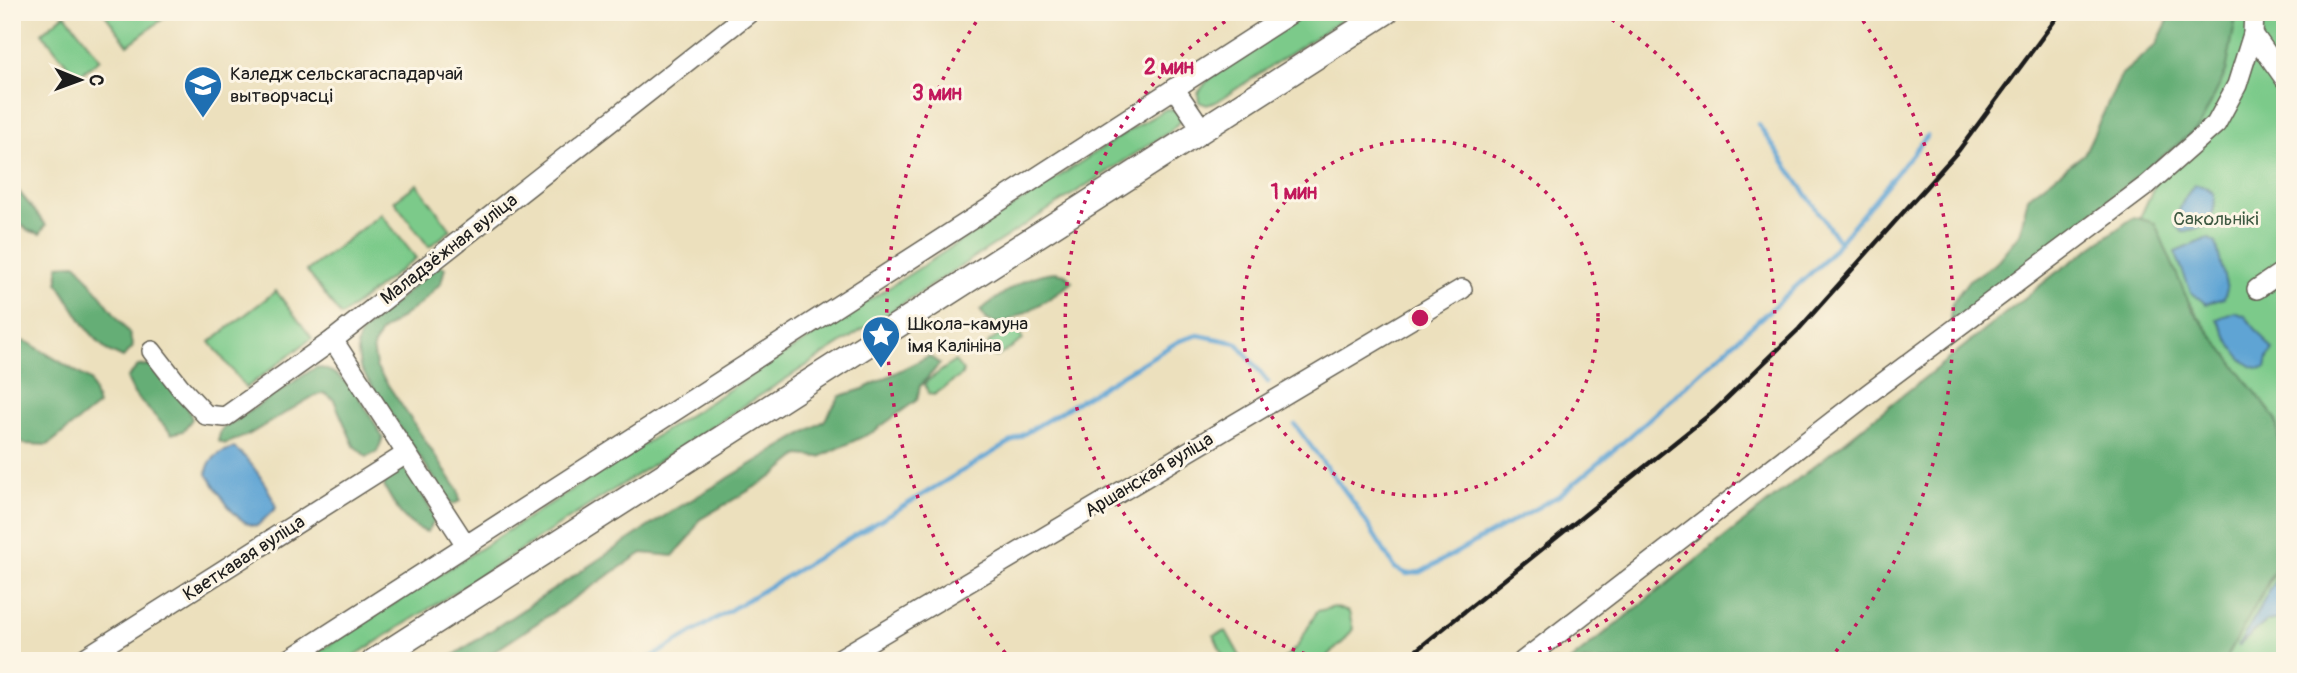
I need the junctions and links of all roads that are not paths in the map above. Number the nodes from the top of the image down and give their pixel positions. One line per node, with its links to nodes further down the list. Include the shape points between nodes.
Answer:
1 (750, 12): 12 (street, Маладзёжная вуліца)
2 (1293, 12): 7 (street)
3 (1386, 12): 8 (main road)
4 (2254, 12): 5 (street)
5 (2253, 34): 6 (street); 22 (street, via 2236,85 2216,124 2147,184)
6 (2285, 79)
7 (1174, 88): 8 (street); 15 (street)
8 (1202, 129): 20 (main road)
9 (2285, 270): 11 (street)
10 (1462, 289): 21 (street, Аршанская вуліца)
11 (2258, 289)
12 (333, 340): 13 (street, Маладзёжная вуліца, via 225,417 206,415); 14 (street)
13 (152, 351)
14 (407, 454): 15 (street); 16 (street, Кветкавая вуліца)
15 (466, 545): 19 (street)
16 (116, 639): 17 (street, Кветкавая вуліца); 18 (street)
17 (80, 661)
18 (116, 661)
19 (288, 661)
20 (374, 661)
21 (836, 661)
22 (1524, 661)

